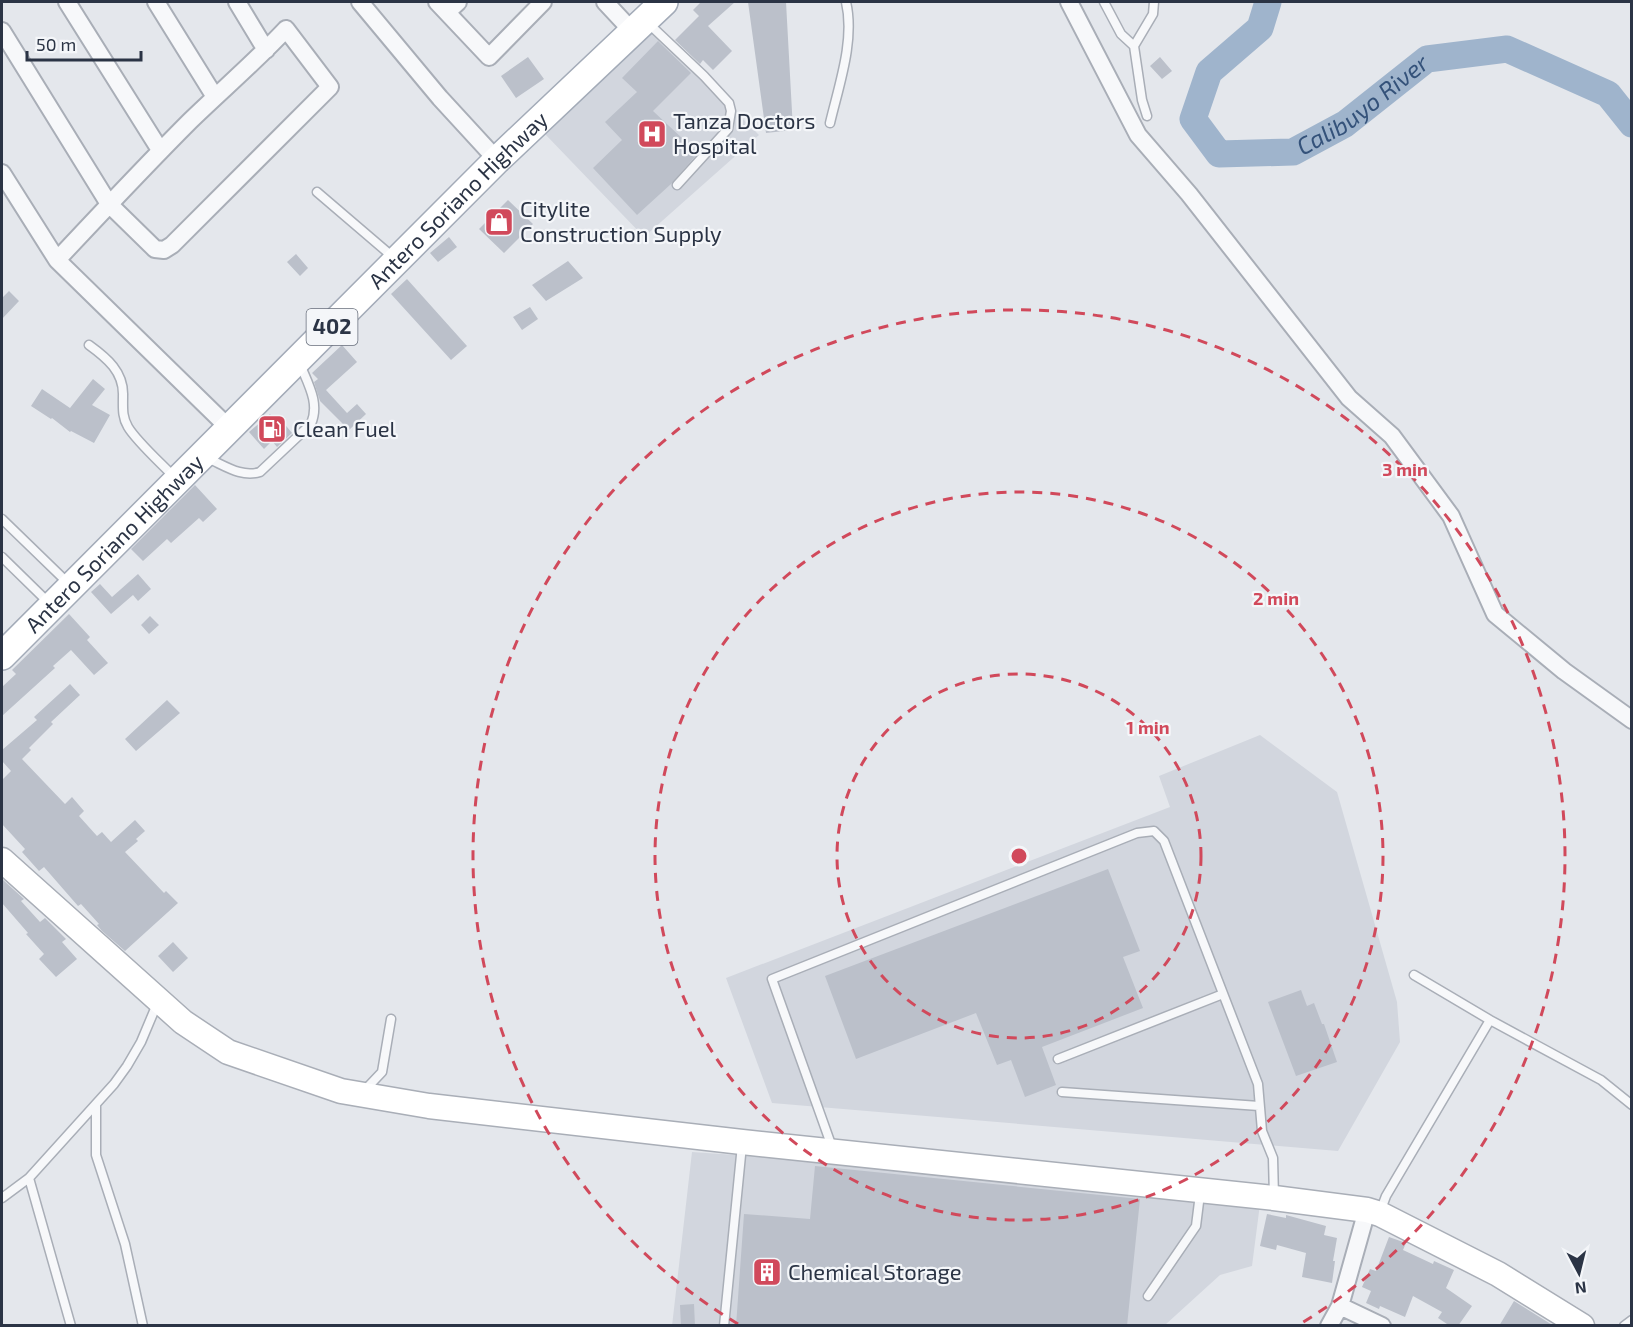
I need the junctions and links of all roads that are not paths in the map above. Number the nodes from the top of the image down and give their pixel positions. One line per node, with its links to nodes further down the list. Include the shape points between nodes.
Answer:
1 (67, 2): 20 (street)
2 (156, 2): 17 (street)
3 (237, 2): 16 (street)
4 (360, 2): 21 (street)
5 (543, 2): 12 (street, via 489,57)
6 (605, 2): 13 (street)
7 (664, 2): 13 (main road, Antero Soriano Highway / 402)
8 (846, 2): 19 (lane, via 849,14 845,56)
9 (1069, 2): 38 (street, via 1138,135 1189,194 1348,398 1392,436 1450,516 1495,614)
10 (1104, 2): 15 (lane, via 1121,34)
11 (1154, 2): 15 (lane, via 1153,14)
12 (447, 5)
13 (639, 26): 21 (main road, Antero Soriano Highway / 402); 23 (lane, via 704,76 729,103 731,111 728,129)
14 (2, 31): 25 (street)
15 (1134, 46): 18 (lane)
16 (266, 50): 17 (street); 25 (street, via 286,29 330,87 164,250 155,249)
17 (215, 97): 20 (street)
18 (1147, 116)
19 (830, 123)
20 (160, 150): 25 (street)
21 (497, 160): 27 (main road, Antero Soriano Highway / 402)
22 (2, 173): 26 (street)
23 (677, 185)
24 (317, 192): 27 (lane)
25 (109, 204): 26 (street)
26 (57, 260): 30 (street)
27 (398, 261): 29 (main road, Antero Soriano Highway / 402)
28 (89, 345): 32 (lane, via 110,361 120,378 123,413 129,428)
29 (298, 360): 30 (main road, Antero Soriano Highway / 402); 31 (lane, via 315,401 311,424 267,467 250,475)
30 (230, 429): 31 (main road, Antero Soriano Highway / 402)
31 (203, 456): 32 (main road, Antero Soriano Highway / 402)
32 (178, 481): 35 (main road, Antero Soriano Highway / 402)
33 (2, 519): 35 (lane)
34 (2, 557): 36 (lane)
35 (71, 586): 36 (main road, Antero Soriano Highway / 402)
36 (52, 606): 37 (main road, Antero Soriano Highway / 402)
37 (2, 656)
38 (1632, 720)
39 (2, 860): 42 (street)
40 (1414, 975): 44 (lane)
41 (1223, 994): 45 (lane); 50 (lane, via 1258,1084); 52 (lane, via 1164,841 1154,831 1137,832 772,979)
42 (159, 1000): 47 (street, via 228,1053); 48 (lane, via 127,1066)
43 (391, 1019): 47 (lane, via 382,1072)
44 (1490, 1020): 49 (lane, via 1601,1080); 57 (lane)
45 (1058, 1059)
46 (1062, 1092): 50 (lane)
47 (360, 1094): 51 (street, via 429,1106)
48 (96, 1105): 53 (lane); 62 (lane, via 96,1155 125,1244)
49 (1632, 1105)
50 (1259, 1106): 56 (lane, via 1262,1131 1274,1158)
51 (742, 1142): 52 (street); 63 (lane)
52 (833, 1151): 54 (street)
53 (29, 1178): 55 (lane); 61 (lane)
54 (1200, 1190): 56 (street); 58 (lane, via 1196,1226)
55 (2, 1198)
56 (1274, 1198): 57 (street)
57 (1373, 1212): 59 (street); 66 (street, via 1498,1274)
58 (1148, 1296)
59 (1340, 1306): 64 (street); 65 (street)
60 (1632, 1320): 67 (lane)
61 (71, 1326)
62 (143, 1326)
63 (724, 1326)
64 (1329, 1326)
65 (1382, 1326)
66 (1582, 1326)
67 (1624, 1326)

